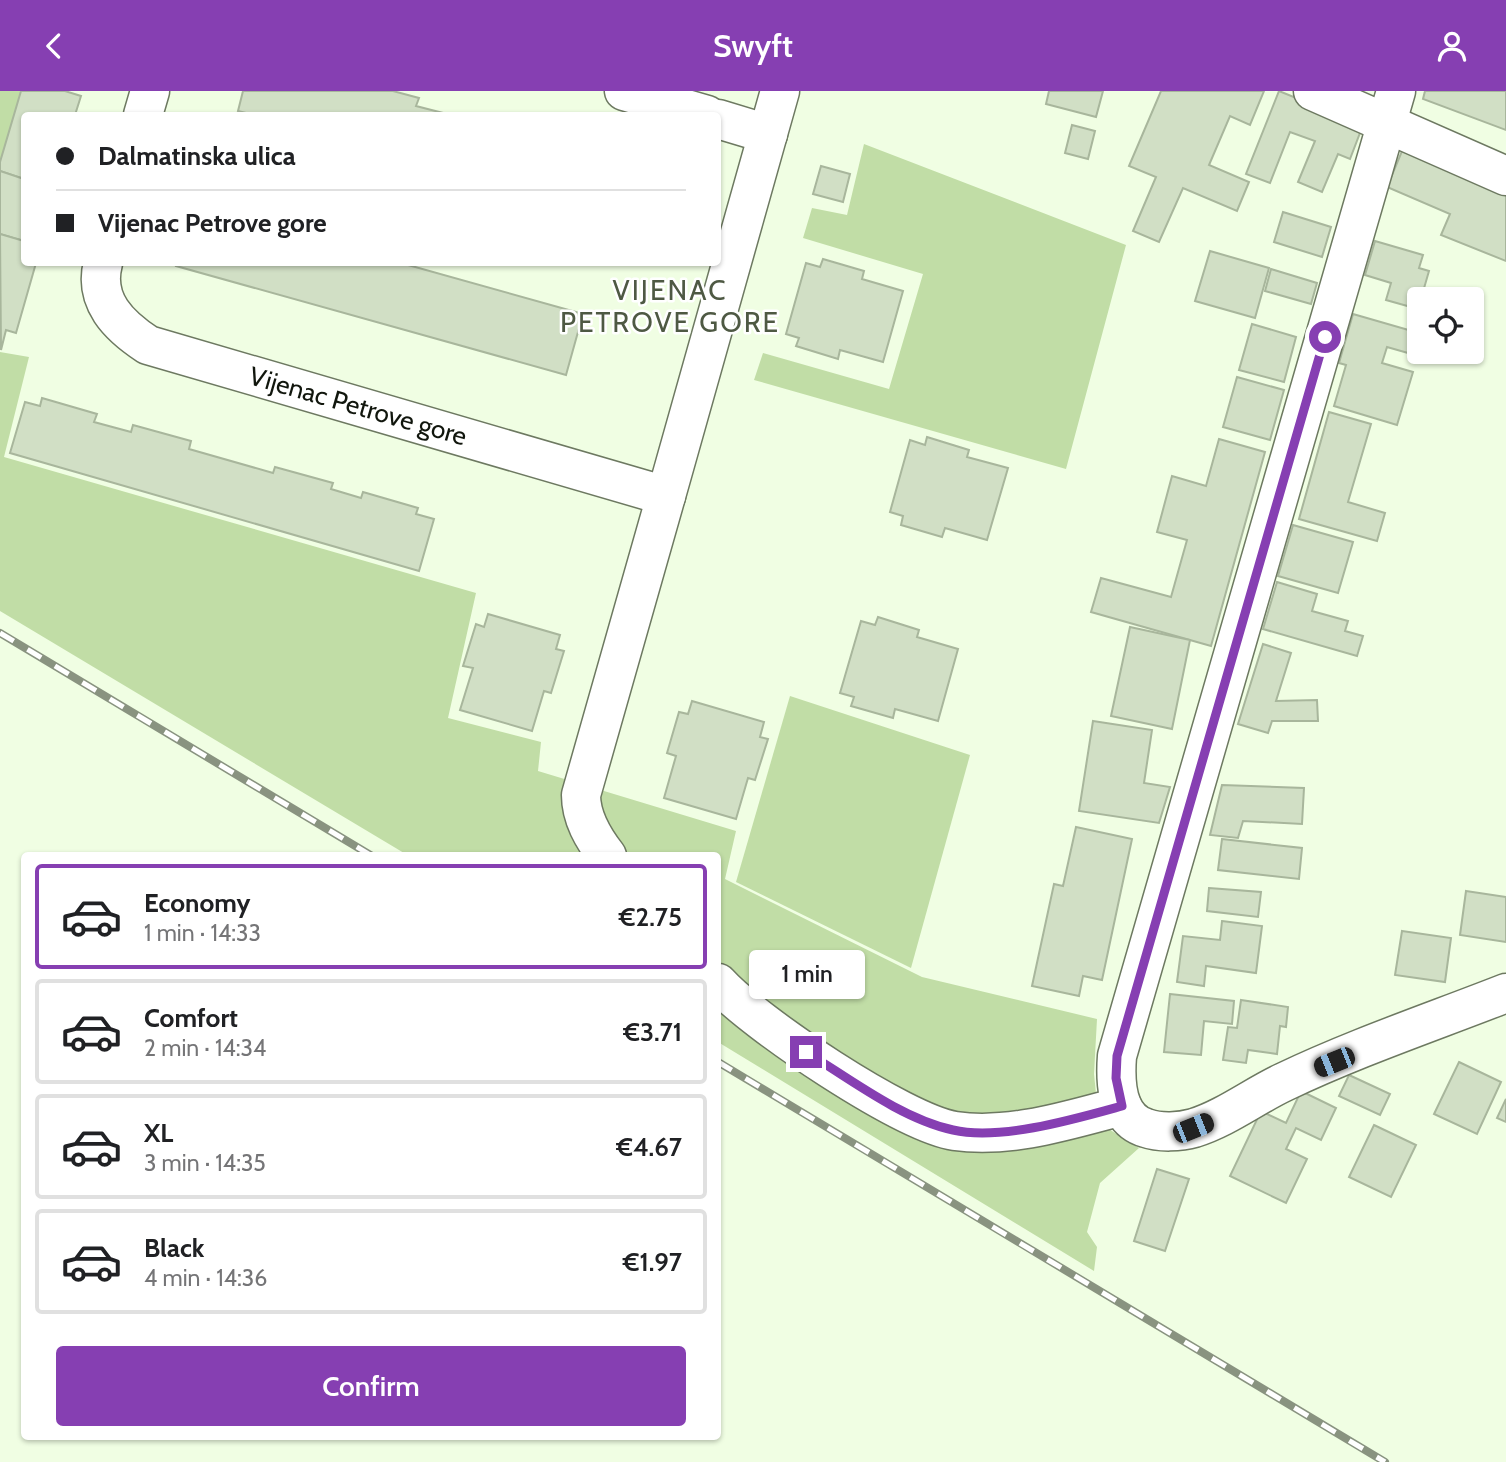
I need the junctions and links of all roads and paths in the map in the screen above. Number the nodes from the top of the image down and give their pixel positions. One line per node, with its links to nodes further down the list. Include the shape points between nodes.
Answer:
1 (149, 91): 6 (street)
2 (624, 91): 7 (street)
3 (780, 91): 9 (street)
4 (1313, 91): 5 (street)
5 (1391, 107): 10 (street); 16 (street, via 1117,1056)
6 (144, 112)
7 (696, 112)
8 (721, 120): 9 (street)
9 (768, 134): 12 (street)
10 (1506, 176)
11 (103, 266): 12 (street, Vijenac Petrove gore, via 102,288 109,310 122,327 148,345)
12 (666, 496): 13 (street, via 581,795 588,827)
13 (604, 852)
14 (721, 985): 16 (street, via 787,1040 915,1116 954,1131 1005,1132)
15 (1506, 993): 16 (street, via 1285,1081 1193,1128 1145,1128)
16 (1122, 1106)

